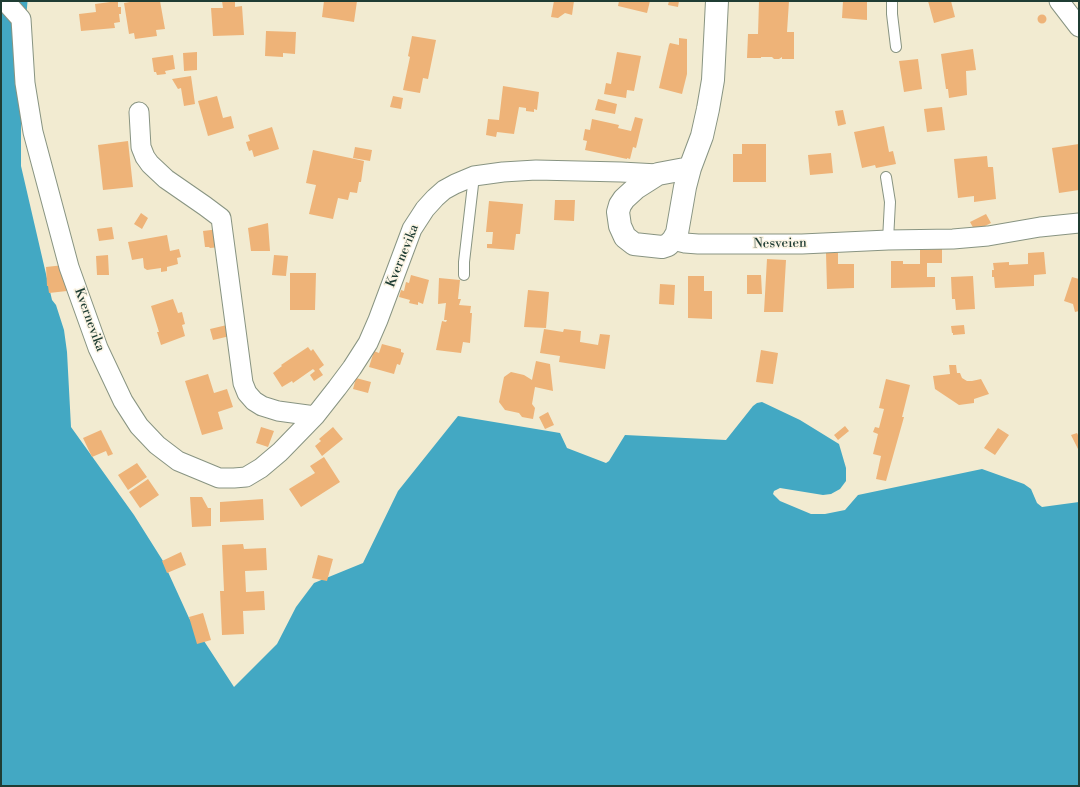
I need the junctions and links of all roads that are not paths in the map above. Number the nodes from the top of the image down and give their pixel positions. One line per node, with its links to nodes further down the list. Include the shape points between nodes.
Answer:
1 (5, 1): 16 (street, Kvernevika, via 21,18 25,83 33,132 69,267 98,348 122,401 139,426 178,461 219,478 234,478 246,477 261,468)
2 (717, 1): 8 (street, via 713,80 702,136)
3 (892, 1): 6 (lane)
4 (1059, 1): 5 (street)
5 (1079, 27)
6 (896, 47)
7 (139, 112): 16 (street, via 142,147 150,164 166,179 221,218 243,383 247,393 262,406)
8 (690, 168): 9 (street); 13 (street, via 677,233)
9 (658, 174): 10 (street, Kvernevika, via 536,170); 13 (street, via 624,199 618,212 620,226 634,244 662,247)
10 (474, 176): 15 (lane); 16 (street, Kvernevika, via 444,190 425,209 412,229 368,343)
11 (886, 177): 14 (lane, via 890,202)
12 (1079, 223): 14 (street, Nesveien, via 1040,226 988,236)
13 (673, 240): 14 (street, Nesveien, via 698,244 802,244)
14 (888, 240)
15 (464, 275)
16 (315, 416)

